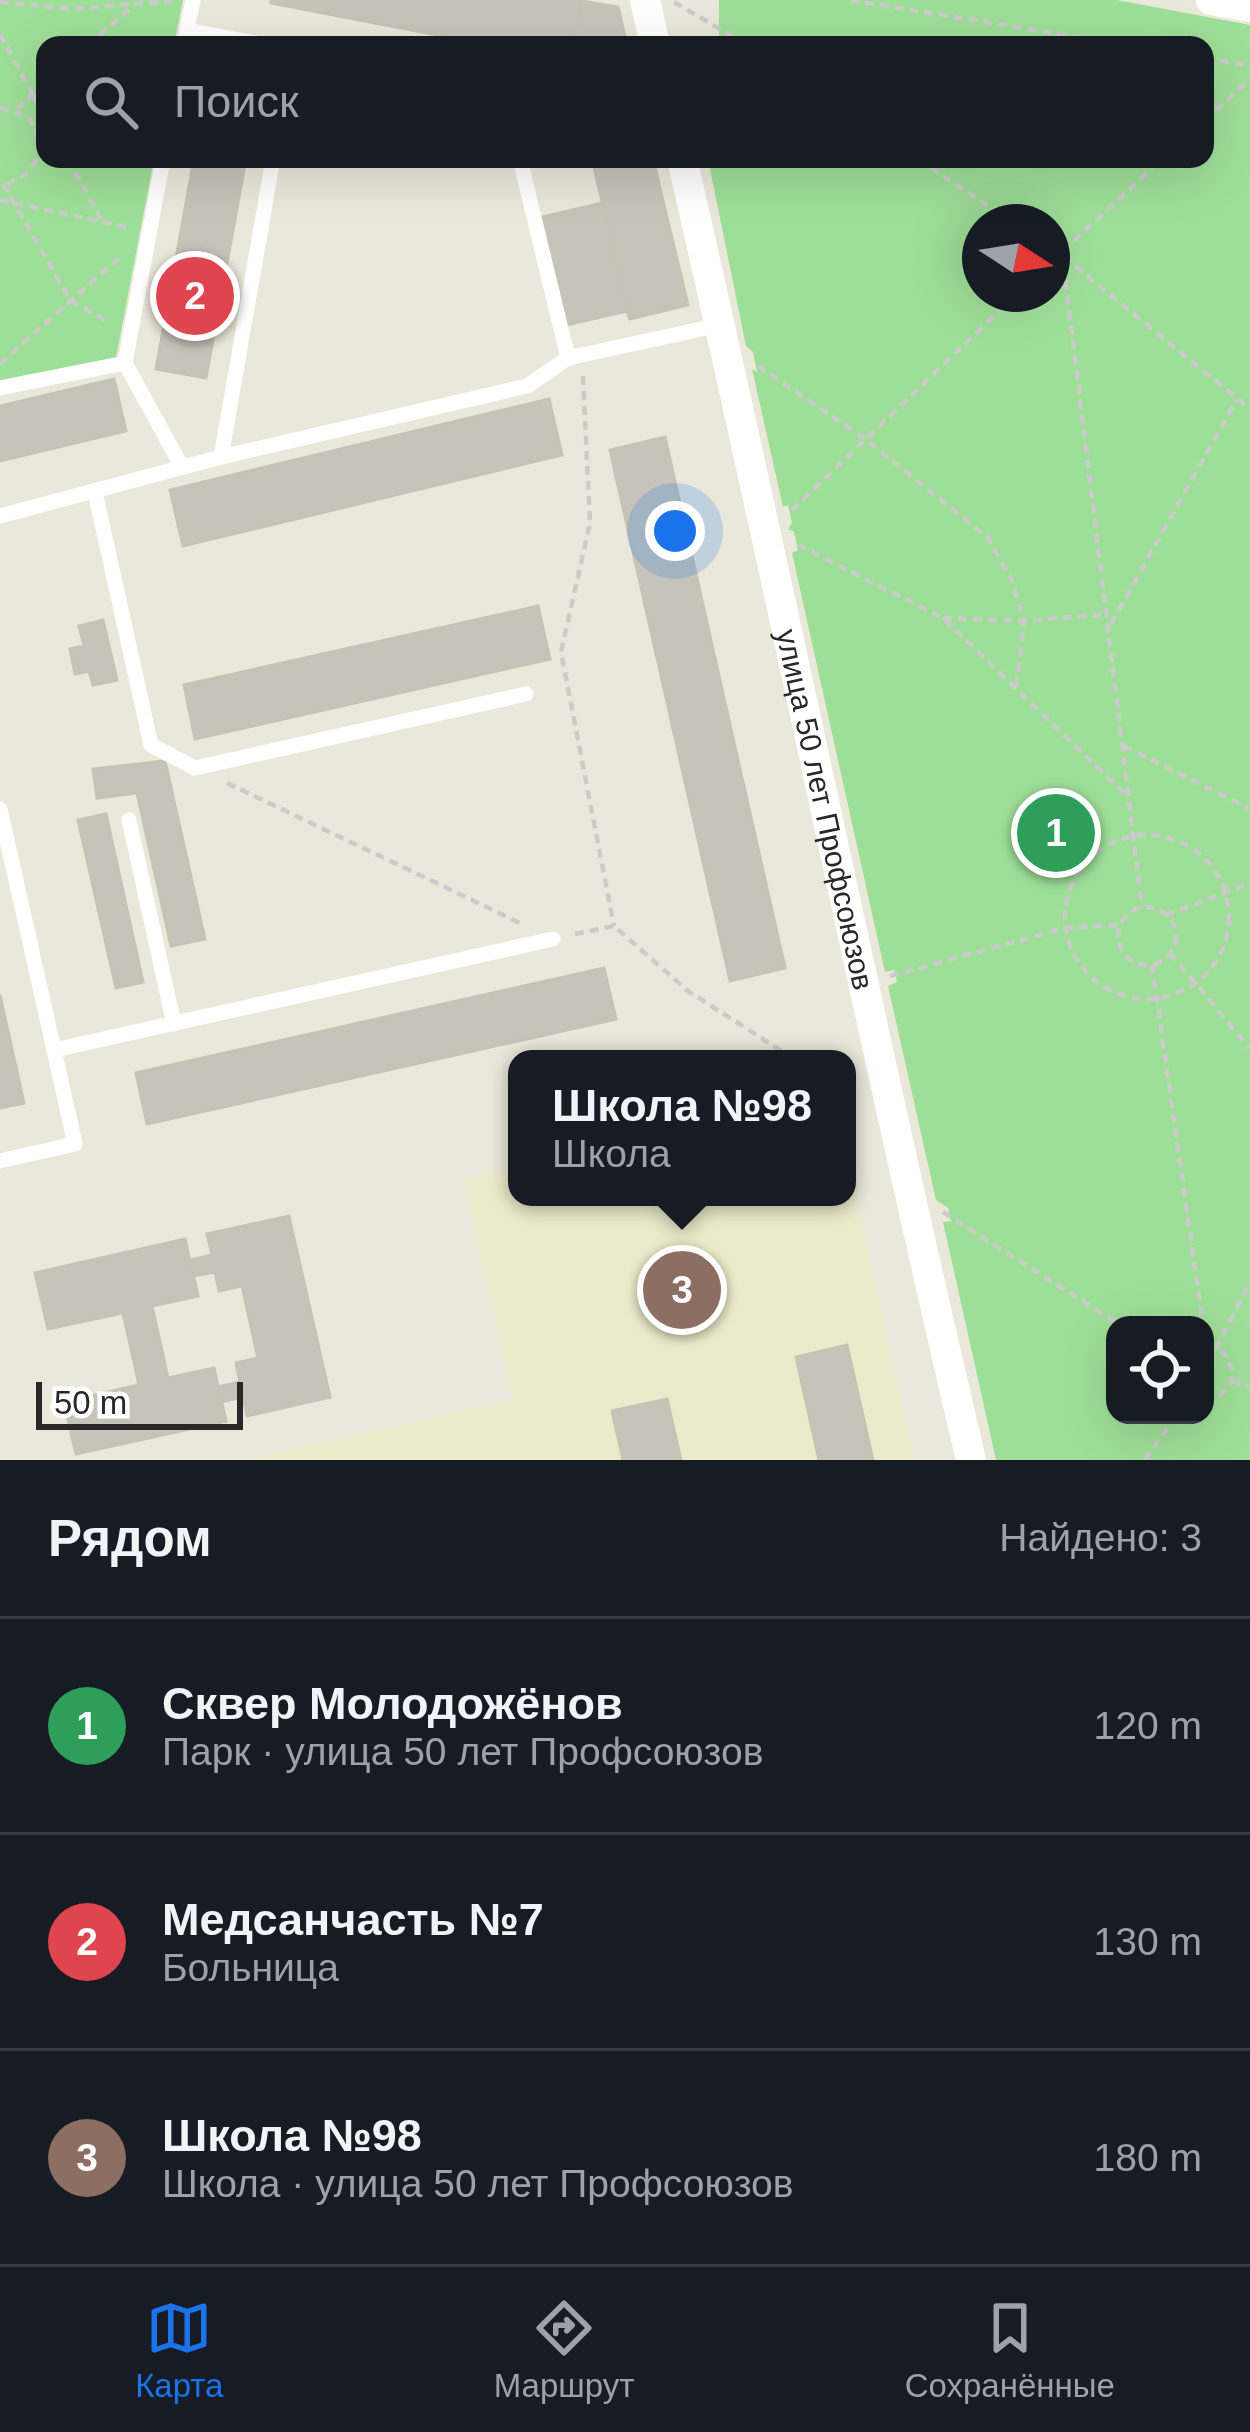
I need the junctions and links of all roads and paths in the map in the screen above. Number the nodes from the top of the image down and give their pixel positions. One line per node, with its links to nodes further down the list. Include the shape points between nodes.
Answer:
1 (192, 0): 6 (path); 9 (lane)
2 (645, 0): 10 (street)
3 (669, 0): 11 (path)
4 (850, 0): 12 (path)
5 (0, 2): 6 (path)
6 (134, 4): 8 (path)
7 (0, 34): 17 (path)
8 (98, 36)
9 (185, 36)
10 (653, 36)
11 (731, 36)
12 (1071, 36)
13 (1214, 59): 14 (path)
14 (1250, 65)
15 (1250, 79): 21 (path)
16 (36, 90): 17 (path)
17 (32, 93): 18 (path); 20 (path)
18 (36, 100)
19 (0, 107): 20 (path)
20 (17, 110): 22 (path)
21 (1214, 112)
22 (36, 130)
23 (36, 160): 31 (path)
24 (73, 168): 35 (path)
25 (162, 168): 44 (lane)
26 (271, 168): 52 (lane)
27 (523, 168): 45 (lane)
28 (684, 168): 43 (street, улица 50 лет Профсоюзов)
29 (931, 168): 34 (path)
30 (1152, 168): 37 (path)
31 (1, 184): 33 (path)
32 (0, 200): 33 (path)
33 (13, 201): 35 (path); 40 (path)
34 (985, 204)
35 (102, 221): 36 (path)
36 (134, 228)
37 (1070, 244)
38 (134, 245): 40 (path)
39 (1070, 258): 49 (path)
40 (70, 300): 44 (path); 47 (path)
41 (998, 312): 51 (path)
42 (1070, 312): 58 (path)
43 (722, 333): 45 (lane); 51 (path); 81 (street, улица 50 лет Профсоюзов)
44 (130, 335): 46 (lane)
45 (575, 356): 52 (lane, via 527,386); 75 (path, via 590,523 560,652)
46 (125, 363): 48 (lane); 53 (lane)
47 (0, 364)
48 (0, 388)
49 (1237, 399): 50 (path); 61 (path)
50 (1250, 409)
51 (866, 439): 56 (path); 60 (path, via 987,537)
52 (221, 457): 53 (lane)
53 (182, 467): 54 (lane)
54 (95, 493): 55 (lane); 65 (lane, via 151,745)
55 (0, 516)
56 (780, 522)
57 (784, 538): 59 (path)
58 (1108, 614): 60 (path); 61 (path)
59 (943, 618): 60 (path); 62 (path)
60 (1024, 621): 62 (path)
61 (1109, 628): 64 (path)
62 (1016, 689): 66 (path)
63 (526, 694): 65 (lane)
64 (1124, 746): 66 (path); 68 (path)
65 (195, 768): 78 (path)
66 (1128, 797): 70 (path)
67 (0, 809): 87 (lane)
68 (1250, 809)
69 (129, 820): 84 (lane)
70 (1133, 835): 72 (path, via 1179,840 1215,869); 73 (path); 77 (path, via 1088,859 1074,880)
71 (1250, 883): 72 (path)
72 (1226, 890): 74 (path); 82 (path, via 1225,941)
73 (1142, 908): 74 (path); 76 (path)
74 (1166, 915): 79 (path, via 1175,933)
75 (614, 926): 78 (path); 86 (path, via 688,992)
76 (1119, 926): 77 (path); 80 (path, via 1122,951)
77 (1065, 928): 81 (path); 83 (path, via 1074,955 1108,992)
78 (553, 939): 84 (lane)
79 (1170, 953): 80 (path); 82 (path)
80 (1152, 965): 83 (path)
81 (861, 982): 89 (street, улица 50 лет Профсоюзов)
82 (1194, 985): 83 (path); 85 (path)
83 (1158, 1001): 92 (path)
84 (174, 1024): 87 (lane)
85 (1250, 1048)
86 (780, 1050)
87 (54, 1051): 88 (lane, via 75,1144)
88 (0, 1161)
89 (911, 1192): 91 (path); 98 (street, улица 50 лет Профсоюзов)
90 (1250, 1281): 93 (path)
91 (1106, 1316)
92 (1202, 1316)
93 (1216, 1349): 94 (path, via 1231,1361)
94 (1232, 1381): 95 (path); 96 (path)
95 (1250, 1387)
96 (1214, 1397)
97 (1170, 1424): 99 (path)
98 (971, 1460)
99 (1145, 1460)

